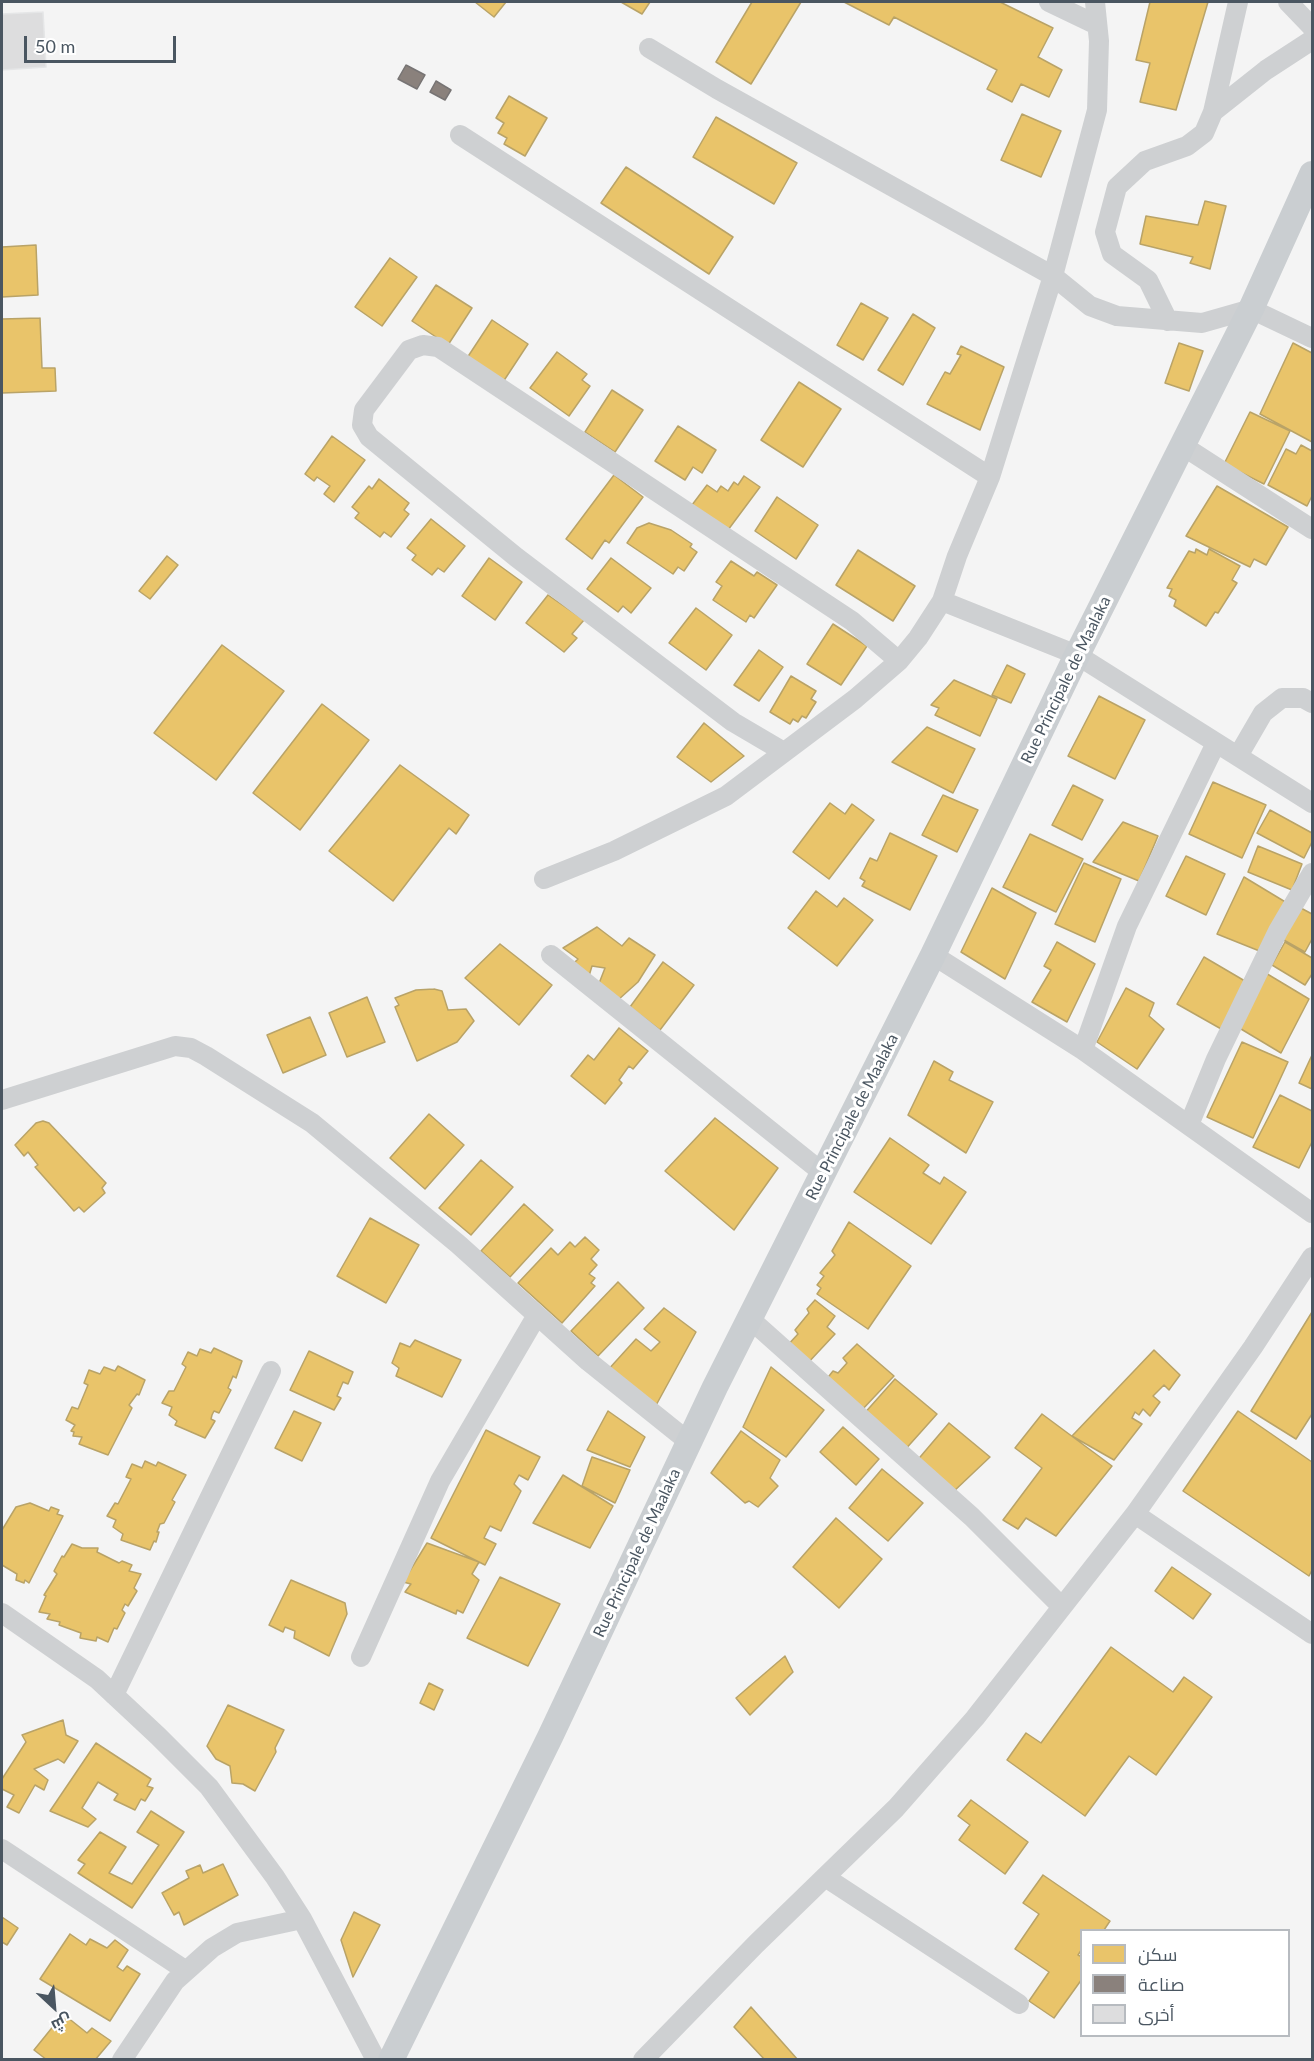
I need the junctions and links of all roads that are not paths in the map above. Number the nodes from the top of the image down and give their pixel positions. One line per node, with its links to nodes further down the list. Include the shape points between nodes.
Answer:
1 (1049, 2): 5 (street)
2 (1095, 2): 5 (street)
3 (1238, 2): 9 (street)
4 (1288, 2): 6 (street)
5 (1097, 25): 12 (street, via 1097,110)
6 (1312, 27)
7 (1312, 40): 9 (street)
8 (649, 48): 12 (street)
9 (1213, 112): 14 (street, via 1204,133 1187,146 1145,161 1117,187 1106,232 1112,254 1148,280)
10 (460, 135): 17 (street)
11 (1312, 174): 13 (main road, Rue Principale de Maalaka)
12 (1053, 276): 14 (street, via 1090,306 1117,316); 17 (street)
13 (1251, 309): 14 (street, via 1202,323); 15 (street); 16 (main road, Rue Principale de Maalaka)
14 (1168, 321)
15 (1312, 338)
16 (1183, 446): 18 (street); 20 (main road, Rue Principale de Maalaka)
17 (990, 477): 19 (street)
18 (1312, 529)
19 (942, 601): 20 (street); 21 (street)
20 (1077, 655): 23 (street); 30 (main road, Rue Principale de Maalaka)
21 (899, 661): 24 (street); 24 (street, via 852,621 438,347 423,345 409,351 364,410 363,425 369,437 516,557 733,722)
22 (1312, 703): 25 (street, via 1303,698 1282,698 1263,712)
23 (1216, 743): 25 (street); 31 (street, via 1127,926)
24 (784, 752): 28 (street, via 726,796 614,851)
25 (1238, 756): 26 (street)
26 (1312, 803)
27 (1312, 873): 33 (street, via 1278,931)
28 (544, 879)
29 (551, 955): 34 (street)
30 (933, 955): 31 (street); 34 (main road, Rue Principale de Maalaka)
31 (1083, 1050): 33 (street)
32 (2, 1100): 37 (street, via 169,1048 191,1048 234,1071 312,1123)
33 (1188, 1125): 35 (street)
34 (823, 1173): 38 (main road, Rue Principale de Maalaka)
35 (1312, 1213)
36 (1312, 1257): 41 (street)
37 (537, 1315): 40 (street); 45 (street, via 440,1481)
38 (750, 1319): 40 (main road, Rue Principale de Maalaka); 42 (street, via 972,1517)
39 (271, 1371): 46 (street)
40 (689, 1442): 54 (main road, Rue Principale de Maalaka)
41 (1135, 1514): 42 (street); 44 (street)
42 (1061, 1606): 48 (street, via 975,1718 896,1808)
43 (2, 1613): 46 (street)
44 (1312, 1634)
45 (361, 1657)
46 (114, 1695): 49 (street, via 209,1787)
47 (2, 1849): 50 (street)
48 (825, 1877): 51 (street); 55 (street)
49 (302, 1919): 50 (street, via 225,1939); 53 (street)
50 (185, 1970): 52 (street)
51 (1019, 2004)
52 (122, 2060)
53 (376, 2060)
54 (391, 2060)
55 (643, 2060)

